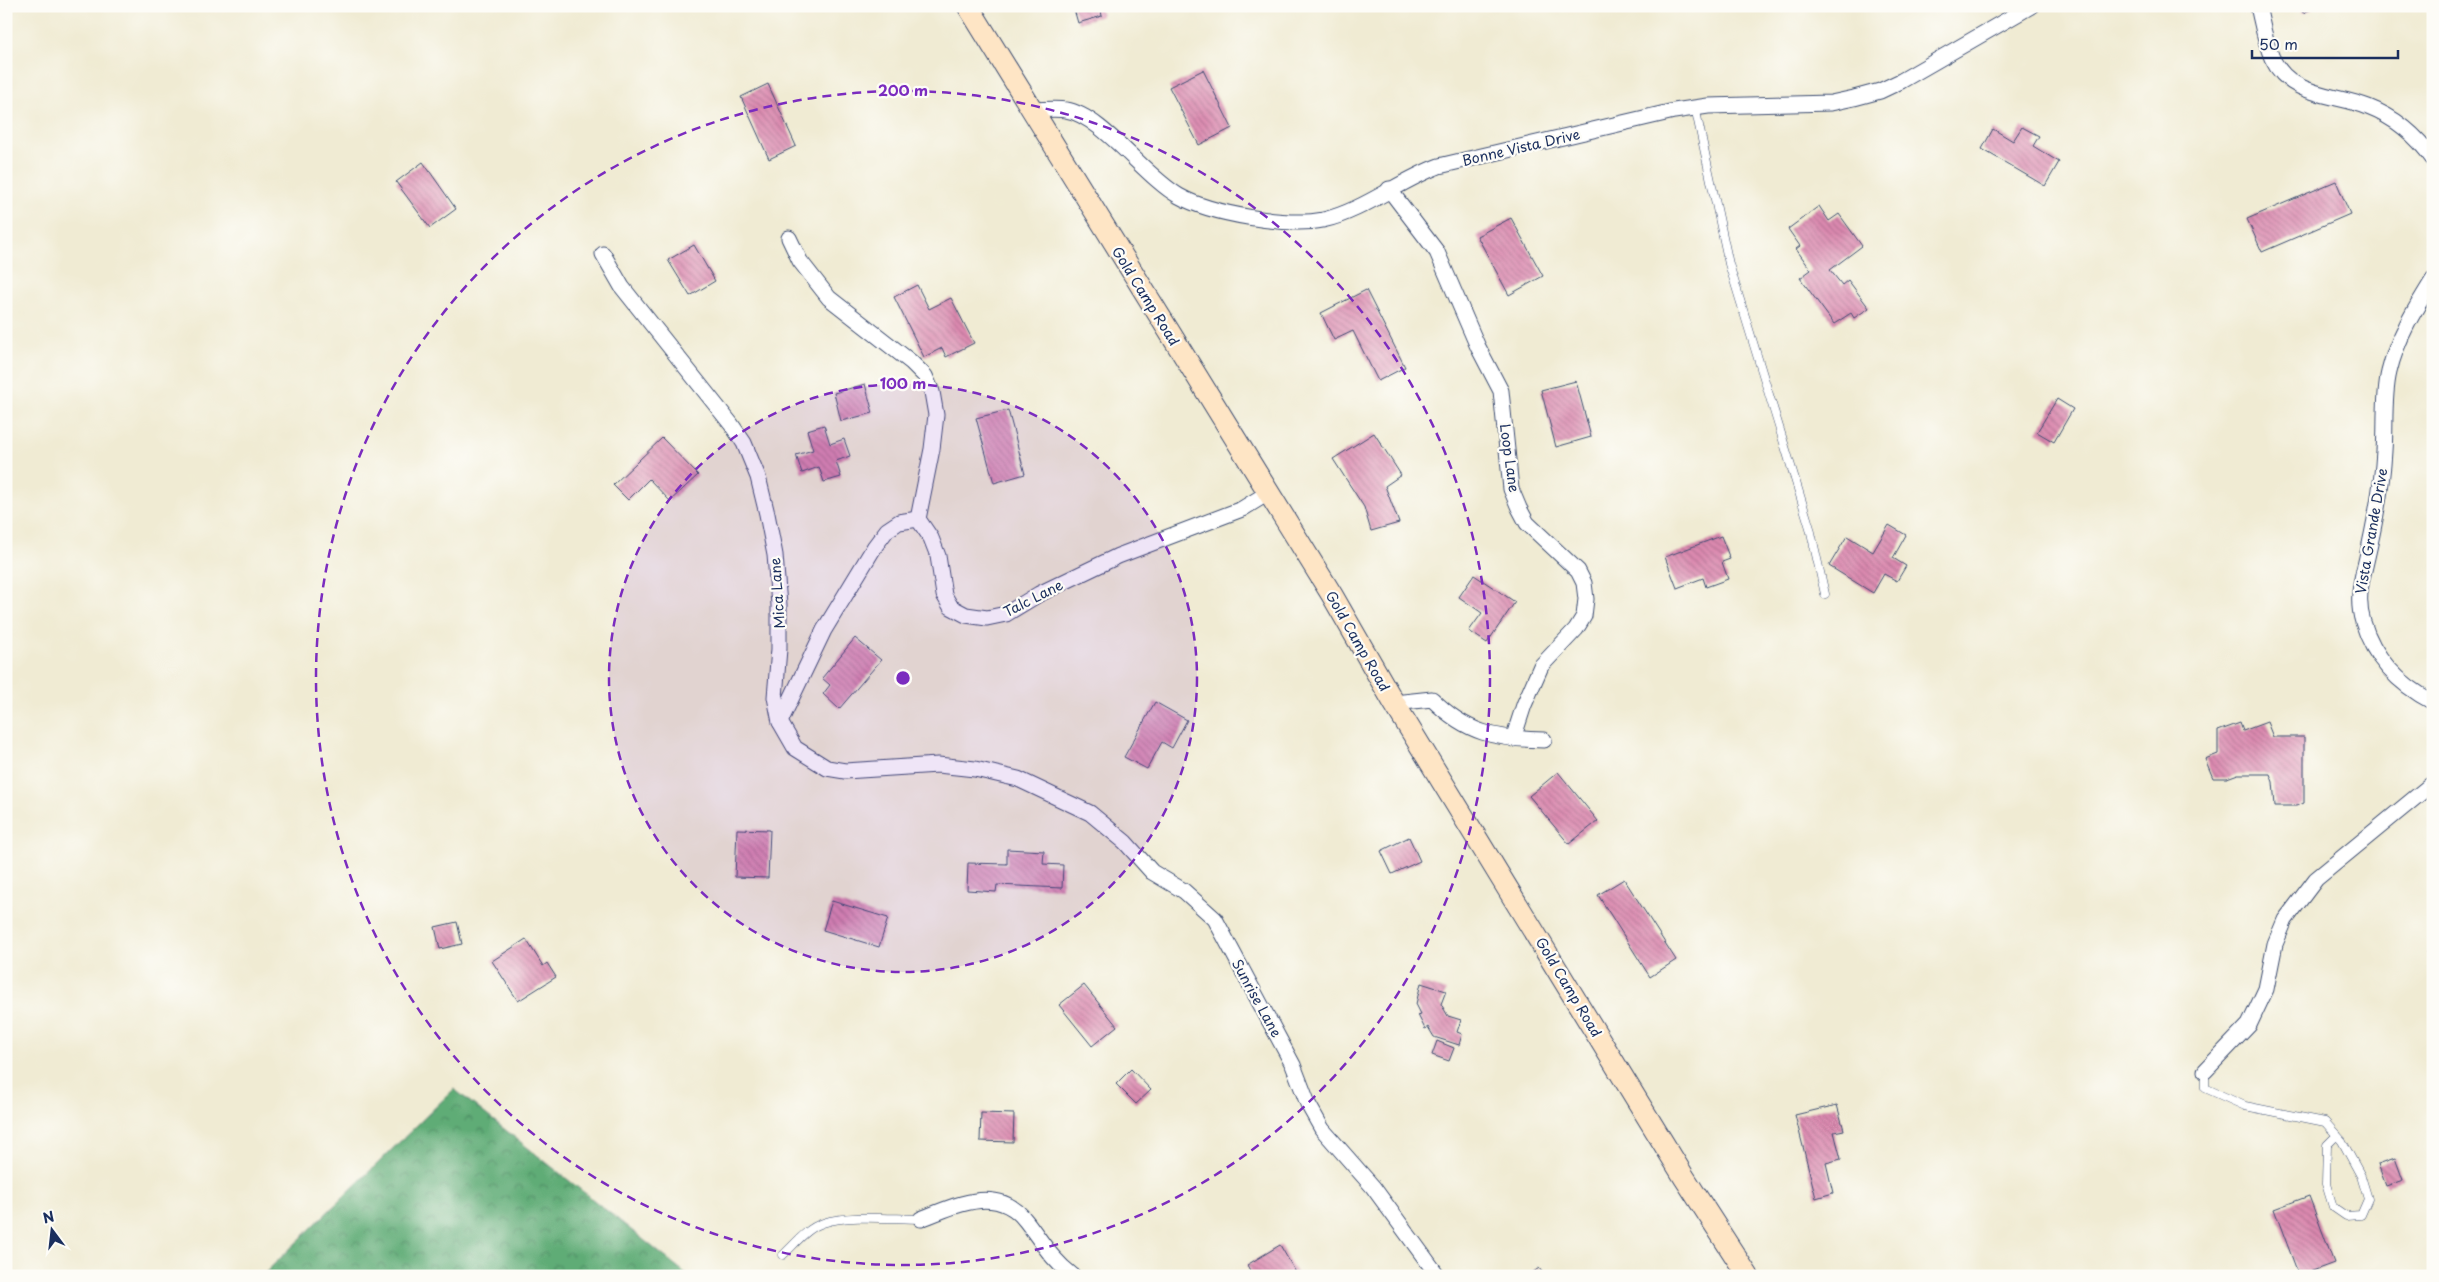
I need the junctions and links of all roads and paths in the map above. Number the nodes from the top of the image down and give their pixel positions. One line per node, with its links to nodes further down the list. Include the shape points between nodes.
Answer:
1 (968, 6): 5 (street, Gold Camp Road)
2 (2031, 6): 4 (street, Bonne Vista Drive, via 1880,91 1830,103)
3 (2258, 6): 6 (street, via 2273,60 2293,83 2308,92 2368,107 2388,117 2410,132)
4 (1696, 107): 7 (street, Bonne Vista Drive, via 1439,166); 13 (lane, via 1729,264 1810,528)
5 (1032, 110): 7 (street, Bonne Vista Drive, via 1066,110 1080,114 1179,196 1245,216 1282,223 1324,220); 11 (street, Gold Camp Road)
6 (2433, 159)
7 (1389, 189): 17 (street, Loop Lane, via 1437,252 1501,391 1511,489 1519,508 1527,523 1578,571 1584,583 1584,616 1541,666)
8 (789, 238): 12 (street, via 800,261 829,298 925,376 936,414)
9 (603, 254): 16 (street, Mica Lane, via 622,287 731,424 744,443 758,478 775,555 780,634 775,697)
10 (2433, 280): 14 (street, Vista Grande Drive, via 2404,329 2388,373 2382,477 2359,604 2369,640 2378,657 2411,691)
11 (1268, 493): 12 (street, Talc Lane, via 1227,515 1118,556 1039,594 1006,614 987,618 966,616 951,607 944,595 938,556); 15 (street, Gold Camp Road)
12 (918, 519): 16 (street, via 900,522 887,530 875,546 824,630)
13 (1825, 594)
14 (2433, 702)
15 (1394, 703): 17 (street, via 1432,699 1465,726); 27 (street, Gold Camp Road)
16 (780, 722): 19 (street, Mica Lane, via 795,748 827,768 869,771 938,765)
17 (1513, 739): 18 (street)
18 (1544, 740)
19 (1018, 779): 26 (street, Sunrise Lane, via 1090,813 1152,872 1184,891 1215,919 1293,1065 1322,1129 1373,1187)
20 (2433, 783): 21 (street, via 2316,878 2300,896 2275,944 2266,989 2249,1024)
21 (2205, 1071): 22 (lane, via 2204,1088 2245,1106 2325,1122)
22 (2337, 1135): 22 (lane, via 2368,1199 2361,1215 2346,1216 2333,1207 2326,1184 2327,1146)
23 (921, 1219): 24 (lane, via 856,1218 822,1223 808,1231); 25 (street, via 980,1200 998,1200 1013,1206 1059,1265)
24 (783, 1255)
25 (1073, 1276)
26 (1438, 1276)
27 (1748, 1276)

